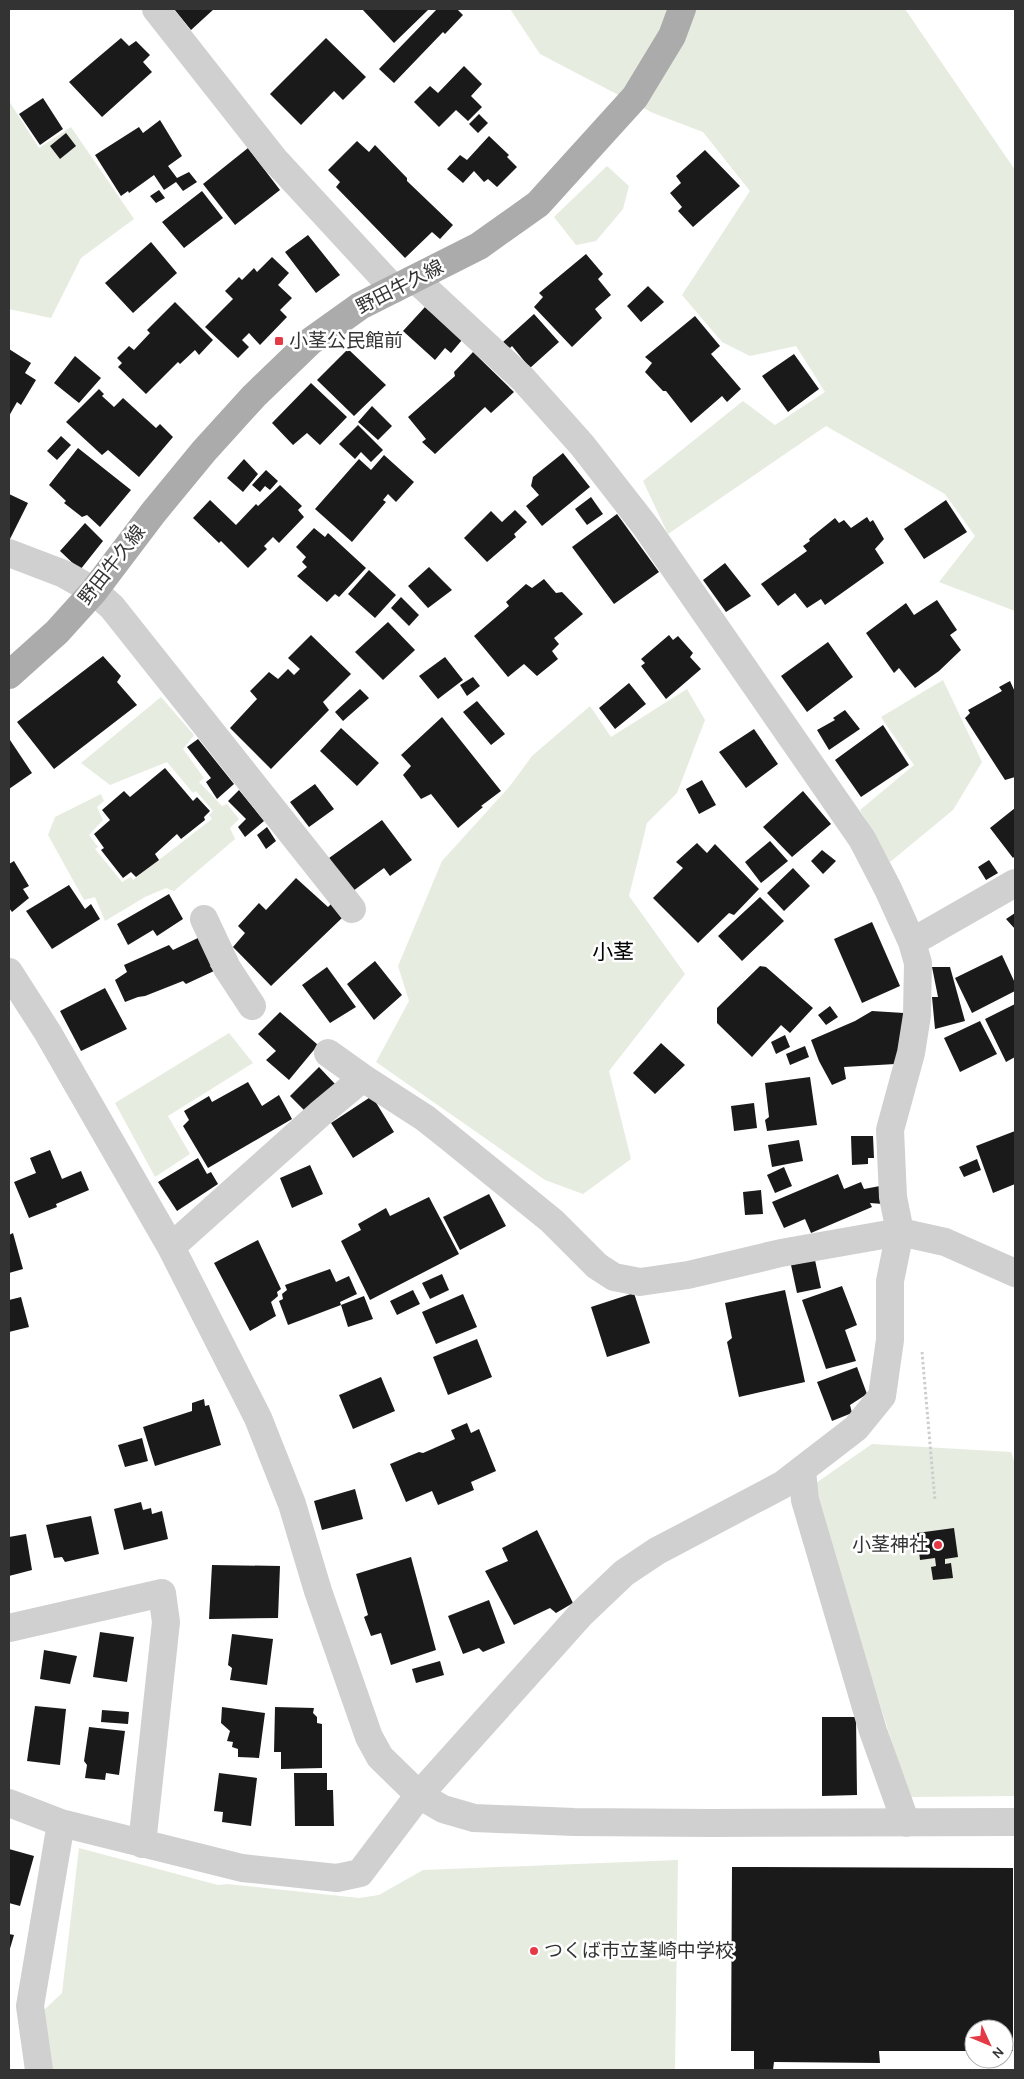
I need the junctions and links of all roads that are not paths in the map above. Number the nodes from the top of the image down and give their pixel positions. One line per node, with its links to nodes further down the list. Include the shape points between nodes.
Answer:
1 (156, 9): 3 (street, via 274,159)
2 (682, 9): 3 (main road, 野田牛久線, via 672,36 634,97 538,204 479,246)
3 (404, 284): 5 (main road, 野田牛久線, via 351,312 311,341 254,396 153,513); 10 (street, via 522,379 582,445 646,527 862,839)
4 (9, 553): 5 (street, via 64,574)
5 (94, 591): 6 (main road, 野田牛久線, via 57,632); 8 (street, via 112,607)
6 (9, 675)
7 (1015, 883): 10 (street)
8 (352, 909)
9 (204, 919): 12 (street, via 227,968)
10 (912, 942): 15 (street, via 918,963 917,1015 911,1053 890,1130 893,1197)
11 (9, 972): 16 (street, via 48,1033)
12 (252, 1006)
13 (328, 1054): 14 (street)
14 (363, 1078): 15 (street, via 425,1118 552,1221 597,1266 614,1277 640,1282 688,1275 781,1252); 16 (street)
15 (900, 1232): 17 (street, via 945,1242); 18 (street, via 890,1281 890,1340 882,1396 856,1428)
16 (171, 1248): 20 (street, via 258,1418 292,1504 318,1591 369,1736 380,1757)
17 (1015, 1273)
18 (802, 1471): 20 (street, via 782,1485 657,1551 624,1573 582,1613); 24 (street, via 805,1500 873,1731)
19 (9, 1628): 25 (street, via 162,1593 166,1622)
20 (418, 1795): 24 (street, via 443,1809 474,1818 574,1822); 25 (street, via 360,1872 337,1878 242,1868)
21 (9, 1803): 23 (street)
22 (1015, 1822): 24 (street)
23 (61, 1824): 25 (street); 26 (street, via 30,2006)
24 (906, 1824)
25 (142, 1844)
26 (39, 2070)

